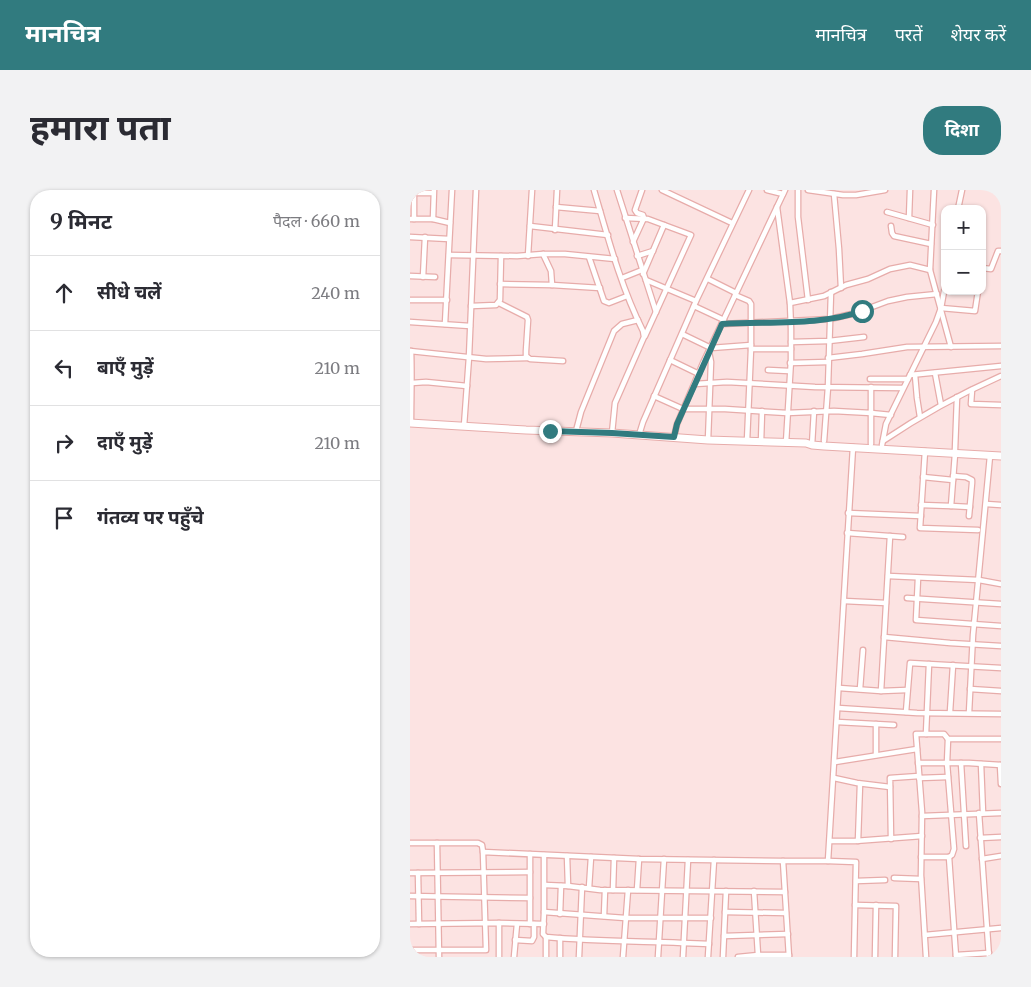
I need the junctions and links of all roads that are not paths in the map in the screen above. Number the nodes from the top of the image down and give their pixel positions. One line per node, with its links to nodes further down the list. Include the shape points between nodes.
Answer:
1 (452, 190): 32 (street)
2 (476, 190): 49 (street)
3 (532, 190): 36 (street)
4 (557, 190): 24 (street)
5 (594, 190): 25 (street)
6 (617, 190): 27 (street)
7 (642, 190): 28 (street, via 635,210)
8 (662, 190): 33 (street)
9 (749, 190): 33 (street)
10 (767, 190): 18 (street)
11 (798, 190): 77 (street)
12 (808, 190): 21 (street)
13 (885, 190): 19 (street, via 856,195)
14 (910, 190): 29 (street)
15 (934, 190): 35 (street)
16 (962, 190): 22 (street)
17 (433, 191): 20 (street); 31 (street)
18 (784, 192): 23 (street)
19 (843, 192): 21 (street)
20 (412, 193): 30 (street)
21 (834, 194): 68 (street)
22 (959, 205)
23 (777, 206): 70 (street); 79 (street)
24 (556, 207): 25 (street); 38 (street)
25 (600, 210): 39 (street)
26 (887, 212): 29 (street)
27 (625, 218): 28 (street); 43 (street)
28 (644, 218): 34 (street); 43 (street)
29 (909, 218): 35 (street)
30 (412, 219): 31 (street)
31 (433, 219): 32 (street)
32 (450, 222): 42 (street)
33 (732, 223): 62 (street)
34 (664, 225): 45 (street); 67 (street, via 692,235)
35 (933, 225): 44 (street)
36 (530, 226): 38 (street); 51 (street)
37 (891, 226): 44 (street, via 894,236)
38 (555, 230): 39 (street)
39 (608, 235): 54 (street)
40 (410, 237): 41 (street)
41 (425, 237): 42 (street); 59 (street)
42 (449, 239): 48 (street)
43 (633, 242): 52 (street)
44 (931, 244): 56 (street)
45 (653, 251): 52 (street); 57 (street)
46 (1001, 252): 55 (street, via 998,251 991,269)
47 (543, 254): 51 (street); 53 (street); 65 (street, via 551,271)
48 (449, 256): 49 (street); 76 (street)
49 (473, 256): 50 (street); 81 (street)
50 (501, 256): 51 (street); 64 (street)
51 (528, 256)
52 (637, 256): 57 (street)
53 (589, 257): 54 (street); 66 (street)
54 (615, 259): 61 (street)
55 (986, 268)
56 (930, 270): 68 (street, via 902,266); 71 (street)
57 (643, 272): 61 (street); 63 (street)
58 (410, 276): 59 (street)
59 (423, 276): 60 (street)
60 (435, 277)
61 (622, 278): 74 (street)
62 (708, 279): 70 (street); 80 (street)
63 (646, 280): 67 (street); 83 (street)
64 (500, 284): 65 (street); 78 (street)
65 (552, 285): 66 (street)
66 (600, 288): 74 (street, via 602,298 609,303)
67 (666, 288): 80 (street); 83 (street)
68 (841, 288): 69 (street)
69 (831, 292): 77 (street); 84 (street)
70 (736, 294): 87 (street); 88 (street, via 750,302)
71 (937, 294): 82 (street); 84 (street, via 888,301)
72 (943, 295): 82 (street)
73 (977, 295): 82 (street, via 975,311)
74 (627, 296): 85 (street)
75 (410, 300): 76 (street)
76 (447, 300): 90 (street)
77 (808, 300): 79 (street)
78 (499, 303): 81 (street); 105 (street, via 527,317)
79 (790, 303): 89 (street)
80 (695, 304): 87 (street); 92 (street)
81 (471, 306): 91 (street)
82 (941, 308): 99 (street); 100 (street)
83 (656, 312): 93 (street)
84 (830, 319): 89 (street); 95 (street)
85 (638, 320): 93 (street); 144 (street, via 622,324 614,331)
86 (410, 322): 90 (street)
87 (723, 322): 88 (street); 102 (street)
88 (750, 322): 89 (street); 98 (street)
89 (790, 322): 96 (street)
90 (445, 324): 91 (street)
91 (470, 326): 104 (street)
92 (682, 334): 102 (street); 106 (street)
93 (644, 337): 145 (street, via 615,403)
94 (864, 337): 95 (street)
95 (829, 341): 96 (street); 107 (street)
96 (790, 342): 101 (street)
97 (1001, 346): 99 (street)
98 (751, 347): 101 (street); 102 (street); 120 (street)
99 (951, 347): 100 (street)
100 (924, 348): 107 (street, via 907,347); 115 (street)
101 (791, 349): 109 (street)
102 (710, 350): 114 (street); 119 (street)
103 (411, 351): 104 (street); 118 (street)
104 (469, 357): 105 (street); 123 (street)
105 (528, 358): 108 (street)
106 (670, 360): 114 (street); 128 (street)
107 (828, 360): 109 (street); 124 (street)
108 (563, 361)
109 (790, 363): 112 (street)
110 (1001, 366): 113 (street)
111 (768, 370): 112 (street)
112 (789, 371): 122 (street)
113 (935, 373): 115 (street); 130 (street)
114 (699, 374): 121 (street)
115 (911, 376): 117 (street); 126 (street); 141 (street)
116 (1001, 376): 127 (street)
117 (870, 379)
118 (412, 383): 123 (street); 142 (street)
119 (711, 383): 120 (street); 121 (street); 132 (street)
120 (750, 383): 122 (street); 134 (street)
121 (695, 384): 133 (street)
122 (788, 385): 124 (street); 138 (street)
123 (467, 386): 143 (street)
124 (828, 387): 125 (street); 136 (street)
125 (871, 387): 126 (street); 139 (street)
126 (903, 388): 140 (street)
127 (972, 390): 129 (street); 131 (street, via 971,404)
128 (654, 396): 133 (street); 146 (street)
129 (957, 397): 130 (street); 158 (street)
130 (940, 405): 141 (street)
131 (1001, 405)
132 (709, 409): 133 (street); 134 (street); 148 (street)
133 (683, 410): 147 (street)
134 (748, 411): 137 (street); 149 (street)
135 (814, 411): 136 (street); 138 (street); 153 (street)
136 (826, 411): 139 (street); 150 (street)
137 (762, 412): 138 (street); 151 (street)
138 (787, 413): 152 (street)
139 (871, 413): 140 (street); 155 (street)
140 (891, 415): 154 (street)
141 (920, 417): 154 (street)
142 (411, 423): 143 (main road)
143 (464, 426): 144 (main road)
144 (576, 431): 145 (main road)
145 (612, 433): 146 (main road)
146 (639, 435): 147 (main road)
147 (674, 437): 148 (main road)
148 (708, 440): 149 (main road)
149 (747, 441): 151 (main road)
150 (824, 441): 153 (main road); 155 (main road)
151 (761, 442): 152 (main road)
152 (786, 442): 153 (main road)
153 (810, 443): 156 (main road)
154 (883, 443): 155 (main road); 158 (main road)
155 (871, 444)
156 (853, 447): 157 (main road); 169 (street)
157 (925, 451): 158 (main road); 162 (street)
158 (955, 452): 159 (main road); 160 (main road); 163 (street)
159 (1001, 452)
160 (990, 456): 161 (main road); 164 (street)
161 (1001, 456)
162 (923, 477): 163 (street); 165 (street)
163 (953, 478): 166 (street); 168 (street, via 972,480)
164 (986, 504): 167 (street); 178 (street)
165 (922, 505): 166 (street); 170 (street)
166 (950, 506): 168 (street)
167 (1001, 506)
168 (970, 507): 171 (street)
169 (848, 513): 170 (street); 173 (street)
170 (921, 516): 172 (street, via 920,528)
171 (969, 516)
172 (978, 530)
173 (847, 533): 174 (street); 182 (street)
174 (890, 536): 175 (street); 176 (street)
175 (903, 538)
176 (888, 576): 177 (street); 183 (street)
177 (918, 578): 178 (street); 181 (street)
178 (979, 580): 179 (street); 184 (street)
179 (1001, 584)
180 (908, 598): 181 (street)
181 (917, 599): 184 (street); 186 (street, via 916,620)
182 (844, 601): 183 (street); 196 (street)
183 (886, 603): 188 (street)
184 (977, 603): 185 (street); 186 (street)
185 (1001, 604)
186 (975, 624): 187 (street); 189 (street)
187 (1001, 626)
188 (884, 637): 189 (street); 200 (street)
189 (973, 644): 190 (street); 194 (street)
190 (1001, 646)
191 (863, 650): 197 (street)
192 (929, 664): 193 (street); 199 (street, via 910,663); 204 (street)
193 (953, 665): 194 (street); 205 (street)
194 (972, 666): 195 (street); 198 (street)
195 (1001, 668)
196 (839, 688): 197 (street); 202 (street)
197 (860, 689): 200 (street)
198 (970, 689): 201 (street); 206 (street)
199 (907, 690): 200 (street); 203 (street)
200 (882, 691)
201 (1001, 691)
202 (838, 708): 203 (street); 208 (street)
203 (906, 712): 204 (street)
204 (927, 712): 205 (street); 211 (street)
205 (950, 712): 206 (street)
206 (969, 713): 207 (street)
207 (1001, 714)
208 (837, 722): 209 (street); 216 (street)
209 (876, 724): 210 (street); 215 (street)
210 (894, 725)
211 (926, 734): 212 (street, via 944,734); 214 (street, via 916,734)
212 (948, 739): 213 (street); 218 (street)
213 (1001, 739)
214 (917, 749): 215 (street); 217 (street)
215 (876, 755): 216 (street)
216 (834, 762): 224 (street)
217 (918, 763): 218 (street); 222 (street)
218 (947, 763): 219 (street); 223 (street)
219 (961, 763): 220 (street); 231 (street)
220 (981, 764): 221 (street); 228 (street)
221 (1000, 765): 226 (street)
222 (919, 777): 223 (street); 227 (street, via 890,778); 232 (street)
223 (948, 777): 230 (street)
224 (834, 778): 225 (street); 238 (street)
225 (860, 784): 227 (street); 237 (street)
226 (1001, 784)
227 (890, 787): 236 (street)
228 (981, 813): 229 (street); 231 (street); 235 (street)
229 (1001, 813)
230 (951, 814): 231 (street); 232 (street); 249 (street, via 954,849)
231 (964, 814): 241 (street)
232 (922, 816): 233 (street)
233 (922, 836): 236 (street); 248 (street)
234 (1001, 837): 235 (street)
235 (980, 838): 253 (street)
236 (891, 839): 237 (street)
237 (858, 841): 238 (street)
238 (830, 842): 257 (street)
239 (410, 843): 240 (street)
240 (436, 843): 242 (street, via 478,843); 262 (street)
241 (966, 846)
242 (483, 852): 243 (street); 258 (street)
243 (530, 854): 244 (street); 259 (street)
244 (544, 855): 245 (street); 267 (street)
245 (567, 856): 247 (street); 269 (street)
246 (1001, 856): 253 (street)
247 (590, 857): 250 (street); 271 (street)
248 (921, 857): 249 (street); 264 (street)
249 (950, 857): 310 (street)
250 (614, 858): 251 (street); 273 (street)
251 (639, 859): 252 (street); 275 (street)
252 (664, 859): 254 (street); 276 (street)
253 (982, 859): 309 (street)
254 (688, 860): 255 (street); 277 (street)
255 (714, 860): 256 (street); 278 (street)
256 (783, 861): 257 (street); 281 (street)
257 (828, 861): 266 (street, via 856,862)
258 (484, 872): 259 (street); 262 (street); 285 (street)
259 (530, 872): 286 (street)
260 (410, 873): 261 (street)
261 (418, 873): 262 (street); 283 (street)
262 (437, 873): 284 (street)
263 (894, 878): 264 (street)
264 (921, 878): 313 (street)
265 (885, 880): 266 (street)
266 (856, 881): 287 (street)
267 (545, 885): 268 (street); 289 (street)
268 (561, 886): 269 (street); 293 (street)
269 (568, 886): 270 (street)
270 (582, 888): 271 (street); 294 (street)
271 (588, 888): 272 (street)
272 (605, 890): 273 (street); 295 (street)
273 (613, 890): 274 (street)
274 (628, 890): 275 (street); 296 (street)
275 (637, 890): 276 (street)
276 (662, 890): 277 (street); 297 (street)
277 (687, 891): 278 (street); 298 (street)
278 (712, 891): 279 (street); 299 (street)
279 (726, 891): 280 (street); 290 (street)
280 (754, 892): 281 (street); 291 (street)
281 (785, 892): 292 (street)
282 (410, 896): 283 (street)
283 (419, 897): 284 (street); 303 (street)
284 (438, 897): 285 (street); 304 (street)
285 (484, 898): 286 (street); 300 (street)
286 (530, 898): 306 (street)
287 (855, 905): 288 (street); 343 (street)
288 (876, 906): 344 (street); 345 (street, via 896,906)
289 (544, 912): 293 (street); 307 (street)
290 (725, 912): 291 (street); 314 (street)
291 (756, 912): 292 (street); 312 (street)
292 (786, 913): 311 (street)
293 (560, 914): 294 (street)
294 (581, 915): 295 (street); 318 (street)
295 (604, 916): 296 (street)
296 (626, 918): 297 (street); 319 (street)
297 (660, 918): 298 (street); 320 (street)
298 (685, 918): 299 (street); 321 (street)
299 (710, 918): 322 (street)
300 (485, 923): 301 (street); 304 (street); 325 (street)
301 (499, 923): 305 (street); 332 (street)
302 (410, 924): 303 (street)
303 (419, 924): 304 (street)
304 (438, 924): 324 (street)
305 (516, 924): 306 (street); 317 (street)
306 (532, 924): 307 (street); 317 (street, via 532,941)
307 (544, 924): 315 (street, via 543,934)
308 (1001, 928): 309 (street)
309 (987, 929): 310 (street); 327 (street)
310 (954, 932): 313 (street); 329 (street)
311 (788, 934): 312 (street); 328 (street)
312 (757, 935): 314 (street); 326 (street)
313 (925, 935): 346 (street)
314 (724, 936): 341 (street)
315 (546, 937): 316 (street); 334 (street)
316 (560, 938): 318 (street); 335 (street)
317 (515, 940): 333 (street)
318 (580, 940): 319 (street); 336 (street)
319 (624, 940): 320 (street); 337 (street)
320 (659, 941): 321 (street); 338 (street)
321 (684, 942): 322 (street); 339 (street)
322 (709, 944): 340 (street)
323 (410, 950): 324 (street)
324 (438, 950): 325 (street); 330 (street)
325 (486, 950): 331 (street)
326 (758, 955): 328 (street); 342 (street)
327 (989, 955): 329 (street)
328 (789, 956)
329 (956, 956)
330 (439, 957)
331 (486, 957)
332 (500, 957)
333 (514, 957)
334 (546, 957)
335 (560, 957)
336 (579, 957)
337 (623, 957)
338 (658, 957)
339 (683, 957)
340 (708, 957)
341 (723, 957)
342 (738, 957)
343 (854, 957)
344 (875, 957)
345 (895, 957)
346 (926, 957)

